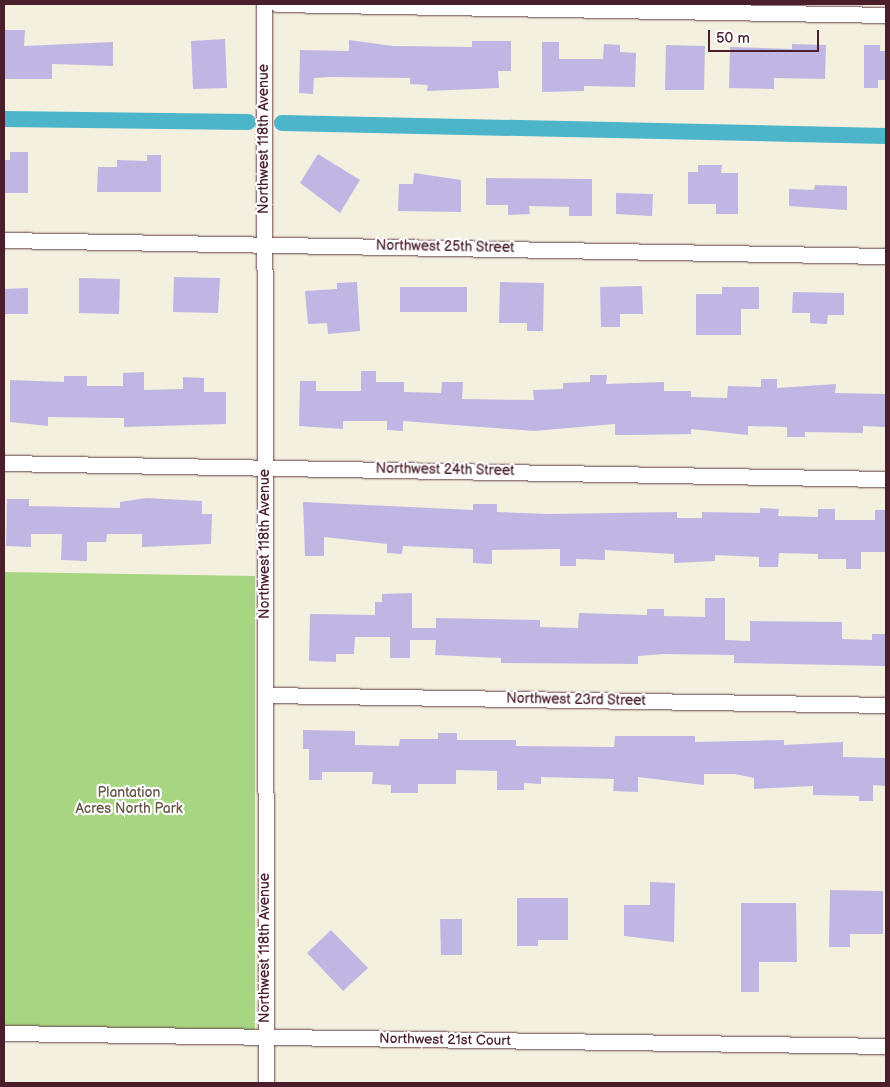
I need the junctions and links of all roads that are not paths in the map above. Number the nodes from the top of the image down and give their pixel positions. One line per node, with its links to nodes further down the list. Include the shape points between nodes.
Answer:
1 (264, 4): 5 (street, Northwest 118th Avenue)
2 (277, 4): 3 (street)
3 (886, 15)
4 (4, 240): 5 (street, Northwest 25th Street)
5 (264, 244): 6 (street, Northwest 25th Street); 8 (street, Northwest 118th Avenue)
6 (886, 256)
7 (4, 463): 8 (street, Northwest 24th Street)
8 (265, 466): 9 (street, Northwest 24th Street); 10 (street, Northwest 118th Avenue)
9 (886, 479)
10 (266, 696): 11 (street, Northwest 23rd Street); 13 (street, Northwest 118th Avenue)
11 (886, 704)
12 (4, 1033): 13 (street, Northwest 21st Court)
13 (266, 1038): 14 (street, Northwest 21st Court); 15 (street, Northwest 118th Avenue)
14 (886, 1046)
15 (266, 1083)

